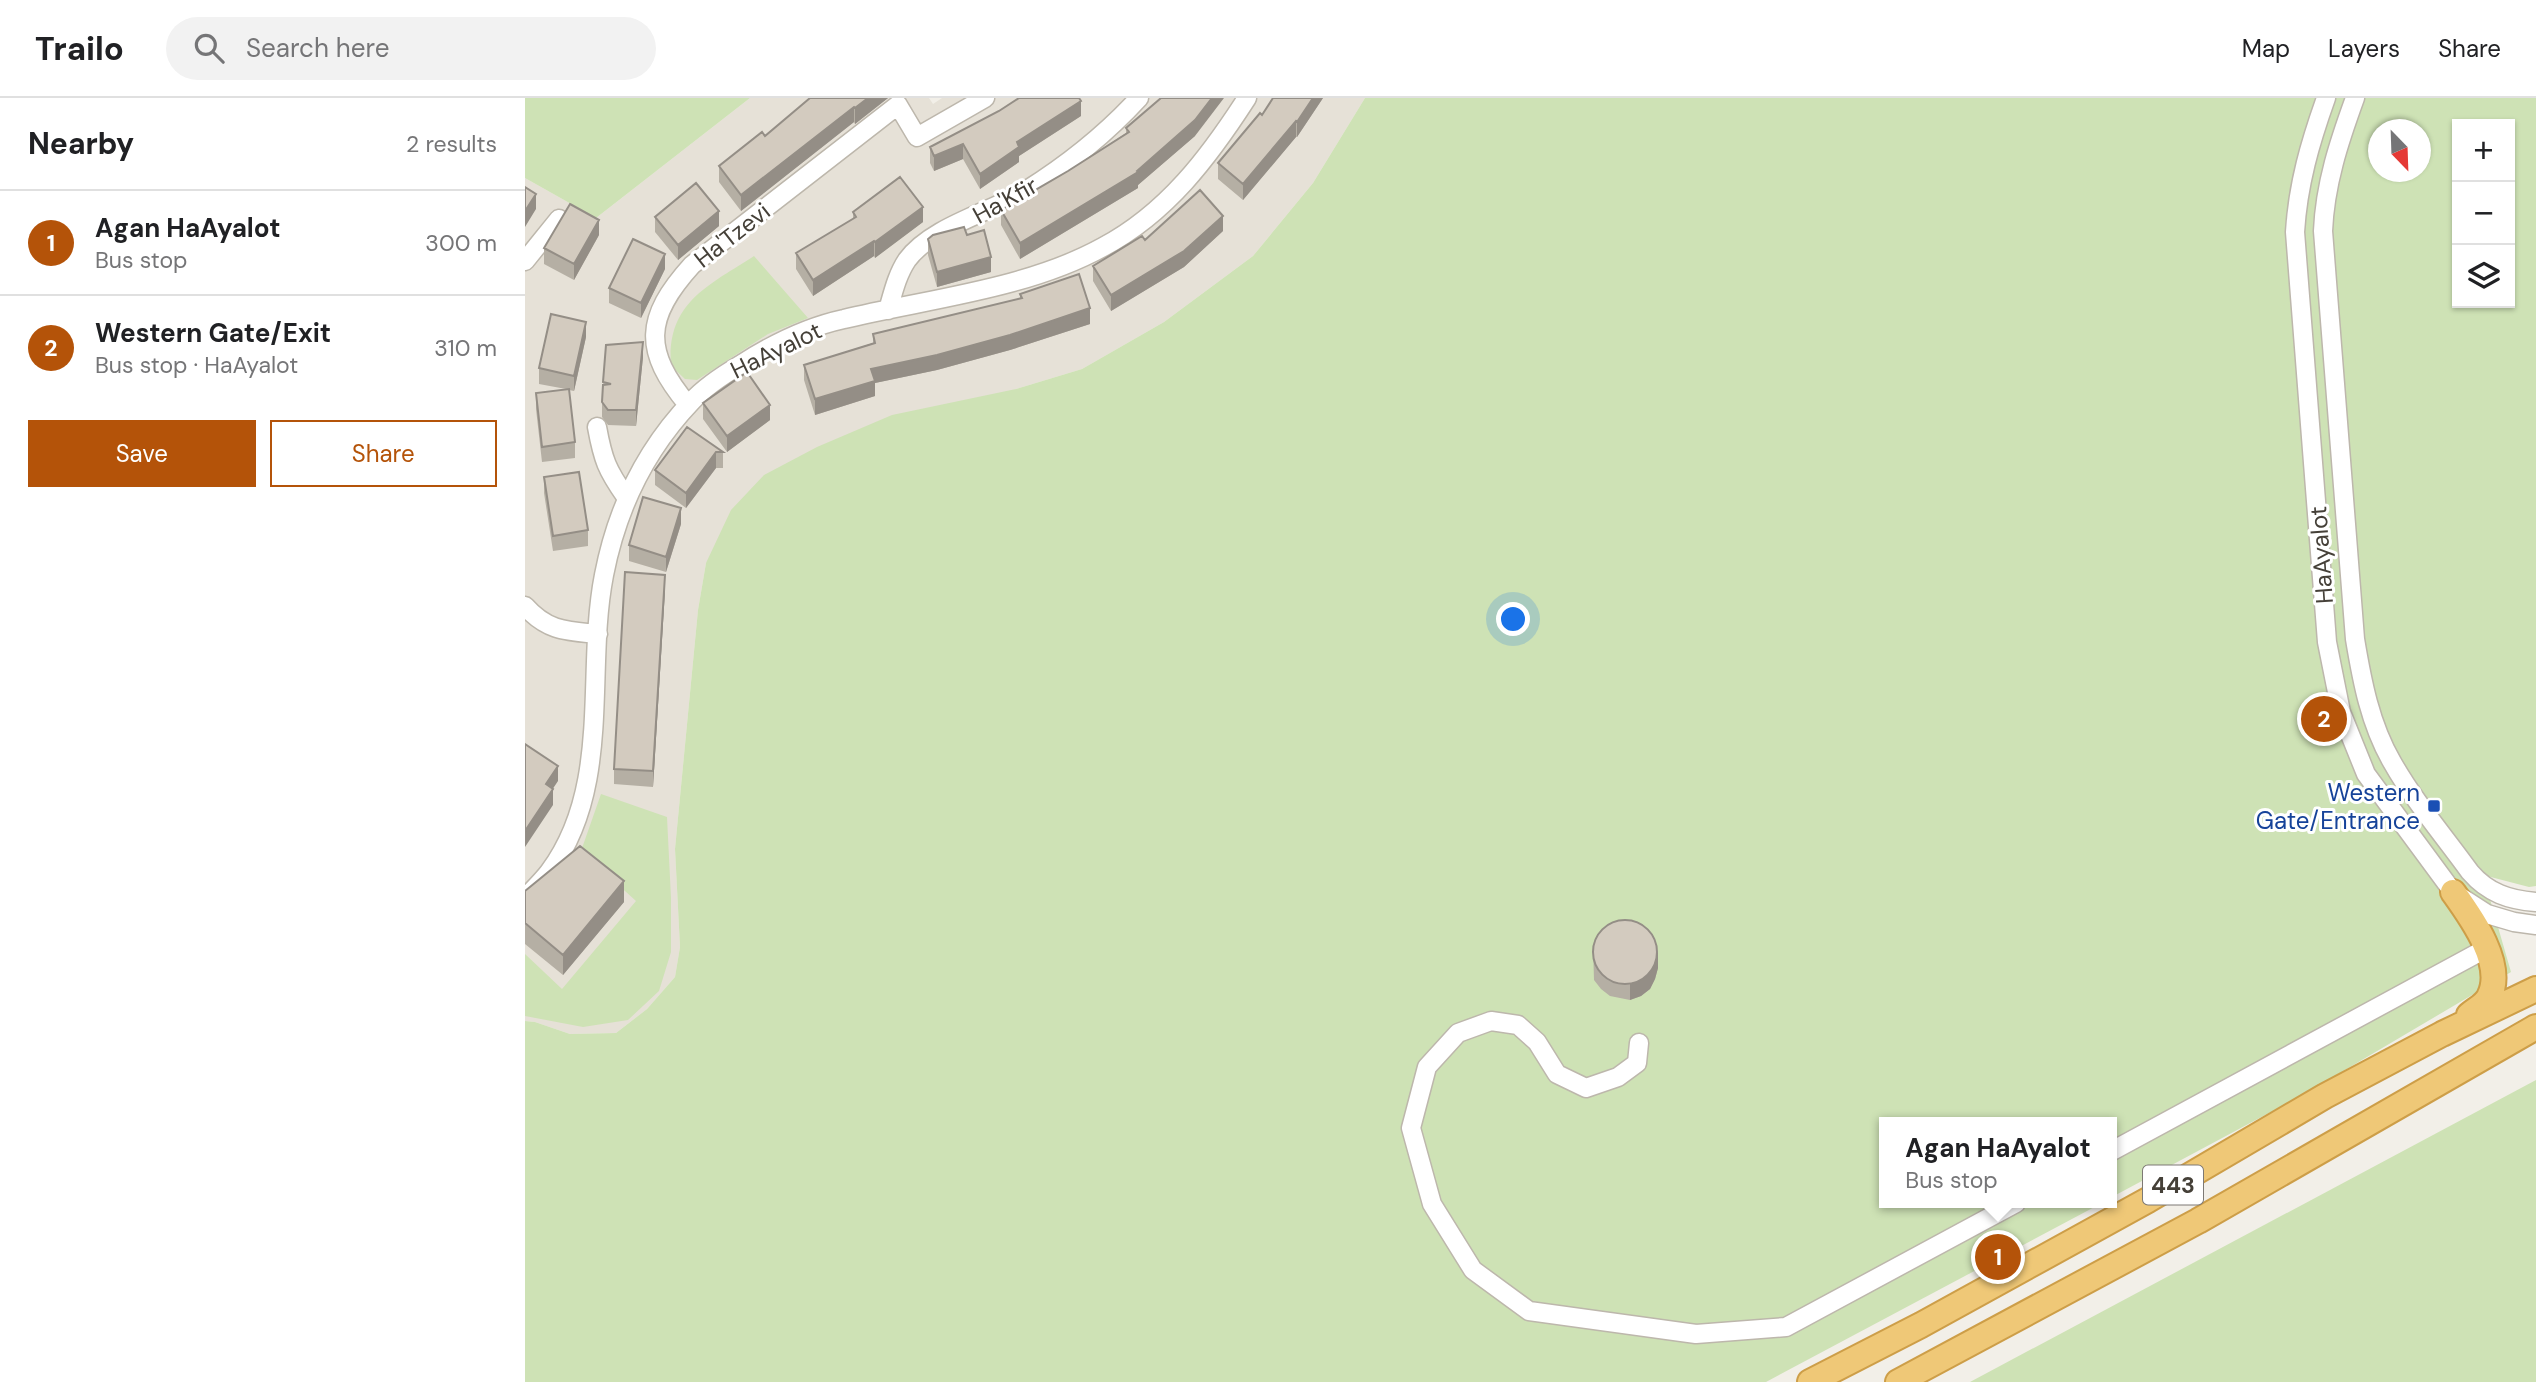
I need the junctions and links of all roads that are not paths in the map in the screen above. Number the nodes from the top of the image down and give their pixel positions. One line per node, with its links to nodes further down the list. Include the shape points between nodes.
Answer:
1 (985, 98): 9 (street, Ha'Tzevi, via 917,138 898,105 692,265 662,307 653,332 661,366)
2 (1139, 98): 8 (street, Ha'Kfir, via 1108,132 1026,191 920,247 899,273)
3 (1247, 98): 8 (street, HaAyalot, via 1186,183 1146,220 1103,248 1005,284)
4 (2326, 98): 14 (street, HaAyalot, via 2300,181 2295,232 2327,642 2341,712 2367,774)
5 (2355, 98): 16 (street, HaAyalot, via 2327,186 2323,231 2361,679 2391,761 2470,872 2498,894)
6 (559, 219): 7 (street)
7 (525, 261)
8 (888, 310): 9 (street, HaAyalot, via 841,319 758,353)
9 (688, 405): 11 (street, HaAyalot, via 646,459)
10 (597, 427): 11 (street, via 609,474)
11 (627, 497): 13 (street, HaAyalot, via 604,576)
12 (525, 606): 13 (street, via 547,625)
13 (598, 634): 15 (street, HaAyalot, via 593,737 580,807 550,872)
14 (2453, 892): 17 (street, HaAyalot, via 2487,914); 18 (highway)
15 (525, 898)
16 (2536, 902)
17 (2536, 925)
18 (2487, 948): 21 (highway, via 2492,962 2490,995); 23 (street)
19 (2536, 989): 21 (highway, 443)
20 (2536, 1027): 26 (highway, 443, via 2197,1221)
21 (2442, 1034): 25 (highway, 443, via 1921,1325)
22 (1639, 1043): 24 (street, via 1637,1063 1618,1077 1586,1088 1557,1074 1537,1042 1518,1025 1491,1021 1458,1033 1427,1067 1411,1128 1432,1204 1473,1270 1529,1311 1696,1334 1786,1327)
23 (2117, 1148)
24 (2007, 1208)
25 (1810, 1382)
26 (1898, 1382)

